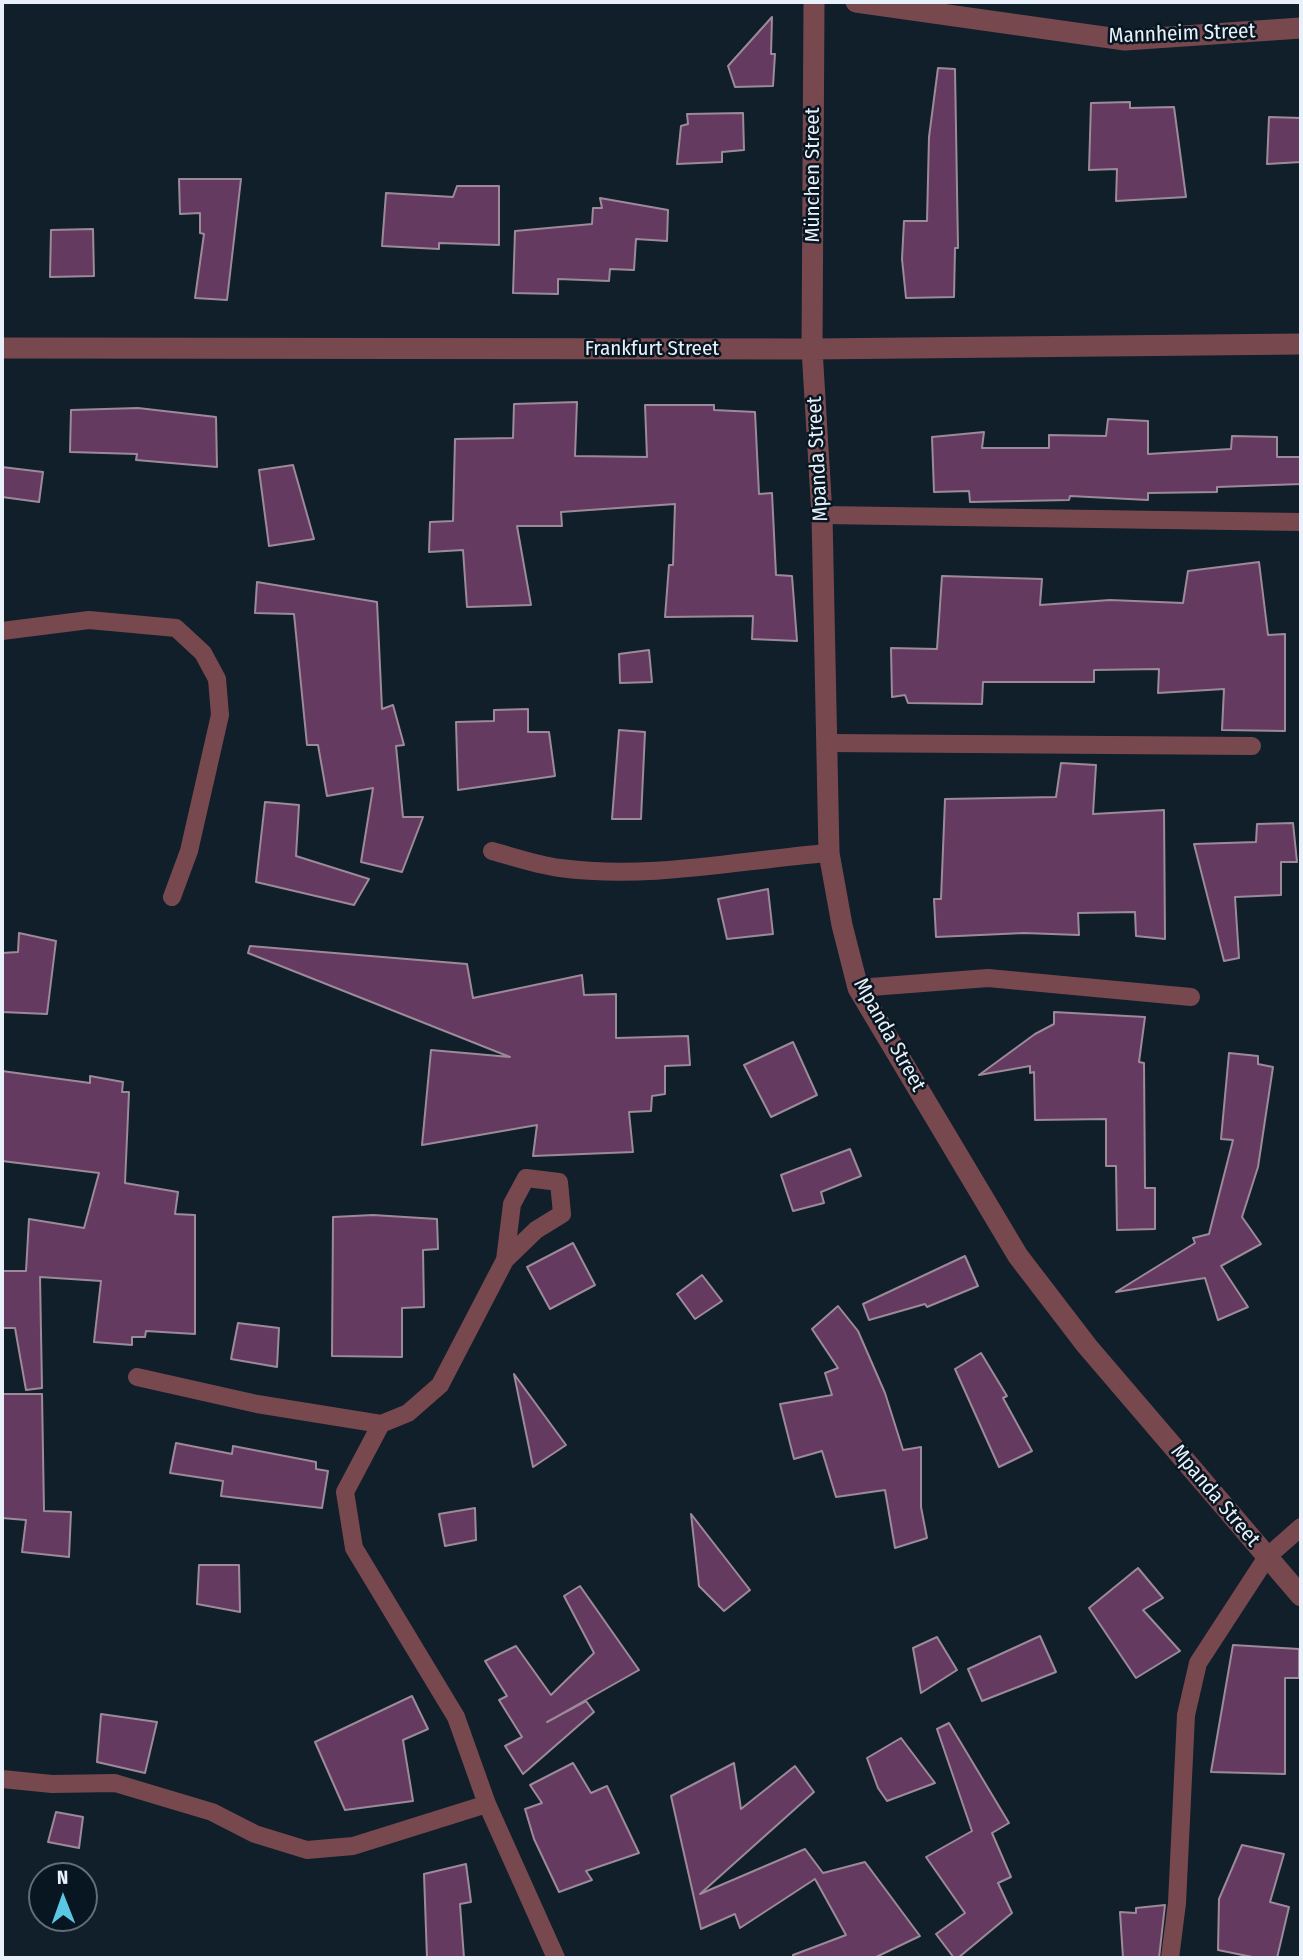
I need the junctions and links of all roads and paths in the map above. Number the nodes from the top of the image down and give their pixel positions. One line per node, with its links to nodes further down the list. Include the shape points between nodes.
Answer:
1 (814, 2): 6 (street, München Street)
2 (856, 2): 3 (street, Mannheim Street, via 1125,40)
3 (1301, 28)
4 (1301, 344): 6 (street, Frankfurt Street)
5 (2, 348): 6 (street, Frankfurt Street)
6 (812, 349): 7 (street, Mpanda Street)
7 (822, 516): 8 (lane); 10 (street, Mpanda Street)
8 (1301, 522)
9 (2, 631): 14 (lane, via 89,620 176,628 203,653 217,679 220,715 189,851)
10 (827, 743): 11 (lane); 13 (street, Mpanda Street)
11 (1252, 746)
12 (492, 851): 13 (lane, via 559,868 622,871 734,865)
13 (829, 853): 15 (street, Mpanda Street)
14 (172, 897)
15 (858, 988): 16 (lane, via 988,978); 21 (street, Mpanda Street, via 1018,1256 1087,1346)
16 (1191, 997)
17 (505, 1261): 17 (lane, via 536,1230 562,1214 559,1182 526,1178 512,1205); 19 (lane, via 440,1385 408,1413)
18 (137, 1377): 19 (lane, via 257,1404)
19 (381, 1424): 24 (lane, via 345,1492 354,1548 456,1717)
20 (1301, 1527): 21 (lane)
21 (1267, 1557): 22 (street, Mpanda Street); 26 (lane, via 1198,1663 1186,1715)
22 (1301, 1596)
23 (2, 1779): 24 (lane, via 115,1783 212,1812 255,1834 307,1850 353,1846)
24 (487, 1804): 25 (lane)
25 (556, 1958)
26 (1170, 1958)

